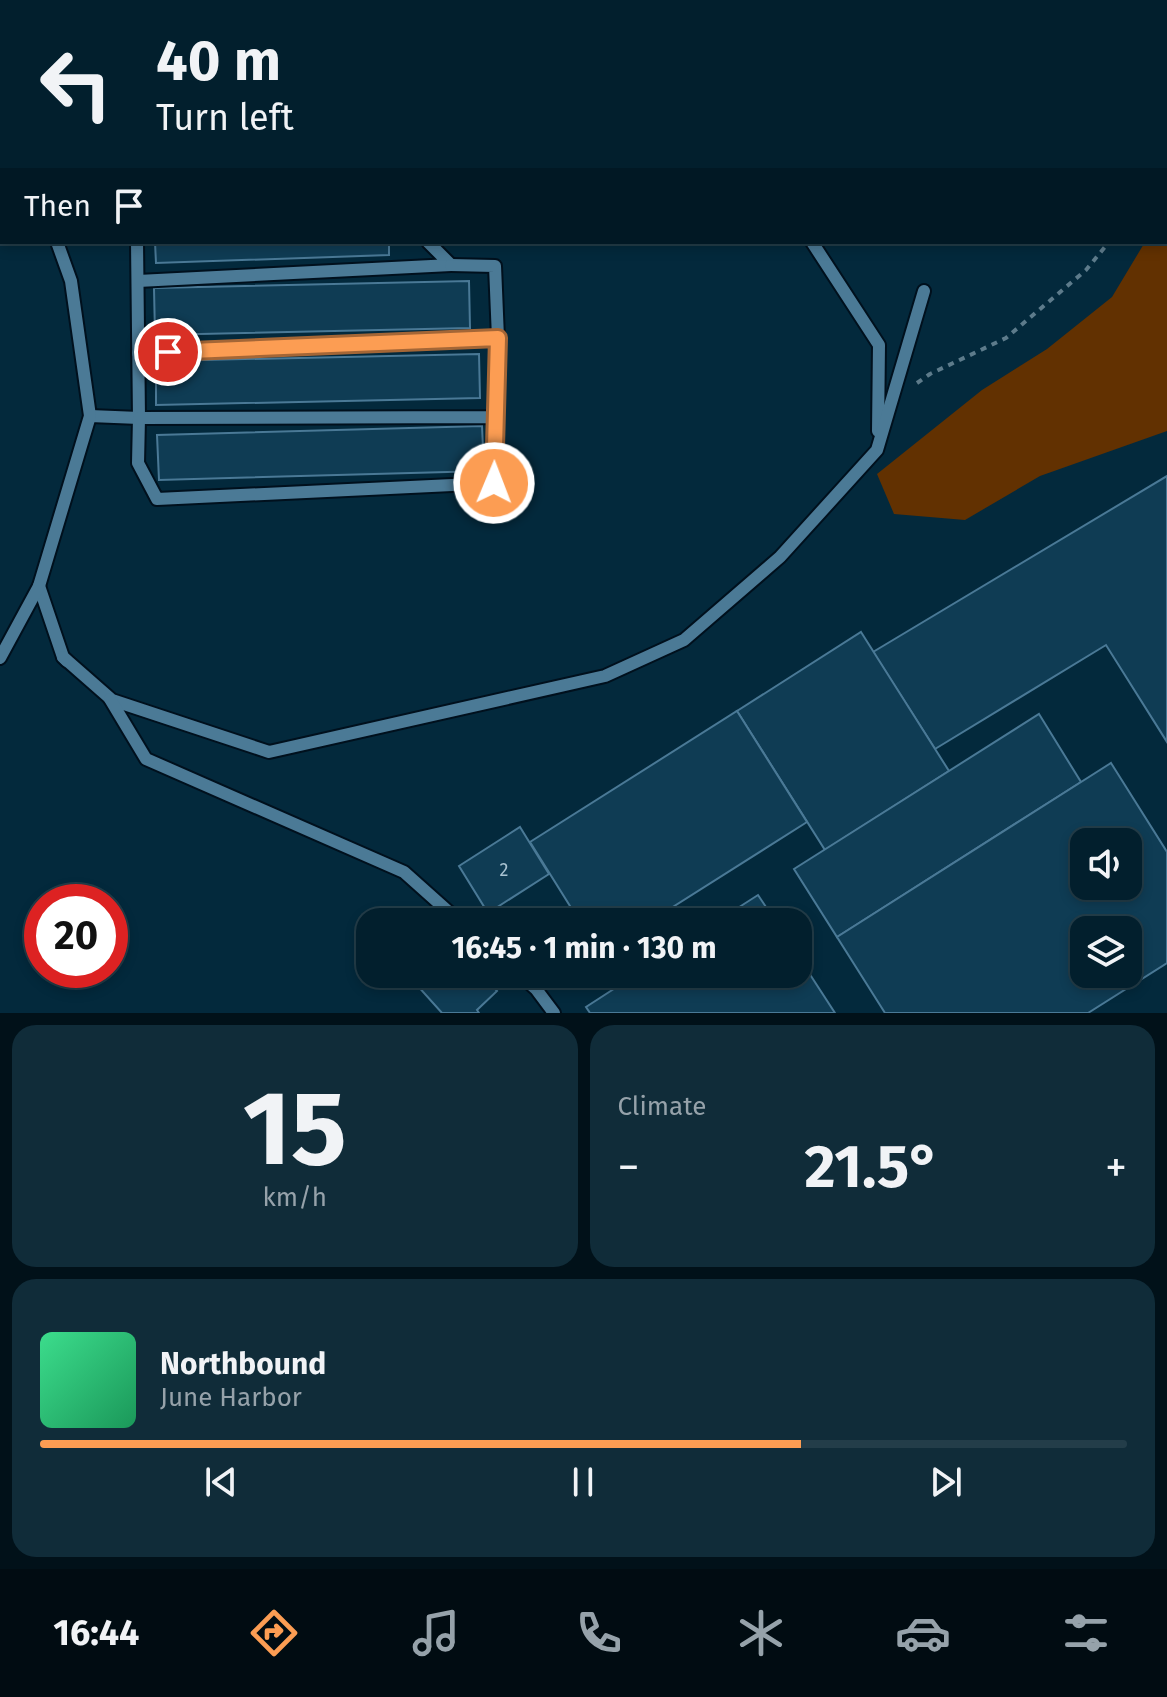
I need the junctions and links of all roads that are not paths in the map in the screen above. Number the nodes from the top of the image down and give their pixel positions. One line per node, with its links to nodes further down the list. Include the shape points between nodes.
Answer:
1 (58, 244): 10 (lane, via 71,281)
2 (137, 244): 6 (lane)
3 (430, 244): 5 (lane)
4 (813, 244): 13 (lane, via 879,345)
5 (451, 265): 6 (lane); 8 (lane, via 495,266)
6 (138, 281): 9 (lane)
7 (924, 291): 13 (lane)
8 (498, 338): 9 (lane); 11 (lane)
9 (138, 353): 12 (lane)
10 (90, 416): 12 (lane); 14 (lane)
11 (495, 417): 12 (lane); 12 (lane, via 494,483 157,499 138,463)
12 (139, 418)
13 (877, 450): 16 (lane, via 780,557 684,640 605,676 269,752)
14 (39, 586): 15 (lane); 16 (lane, via 63,657)
15 (0, 658)
16 (112, 700): 17 (lane, via 146,759 404,872)
17 (444, 908)
18 (535, 988): 19 (lane)
19 (554, 1013)

